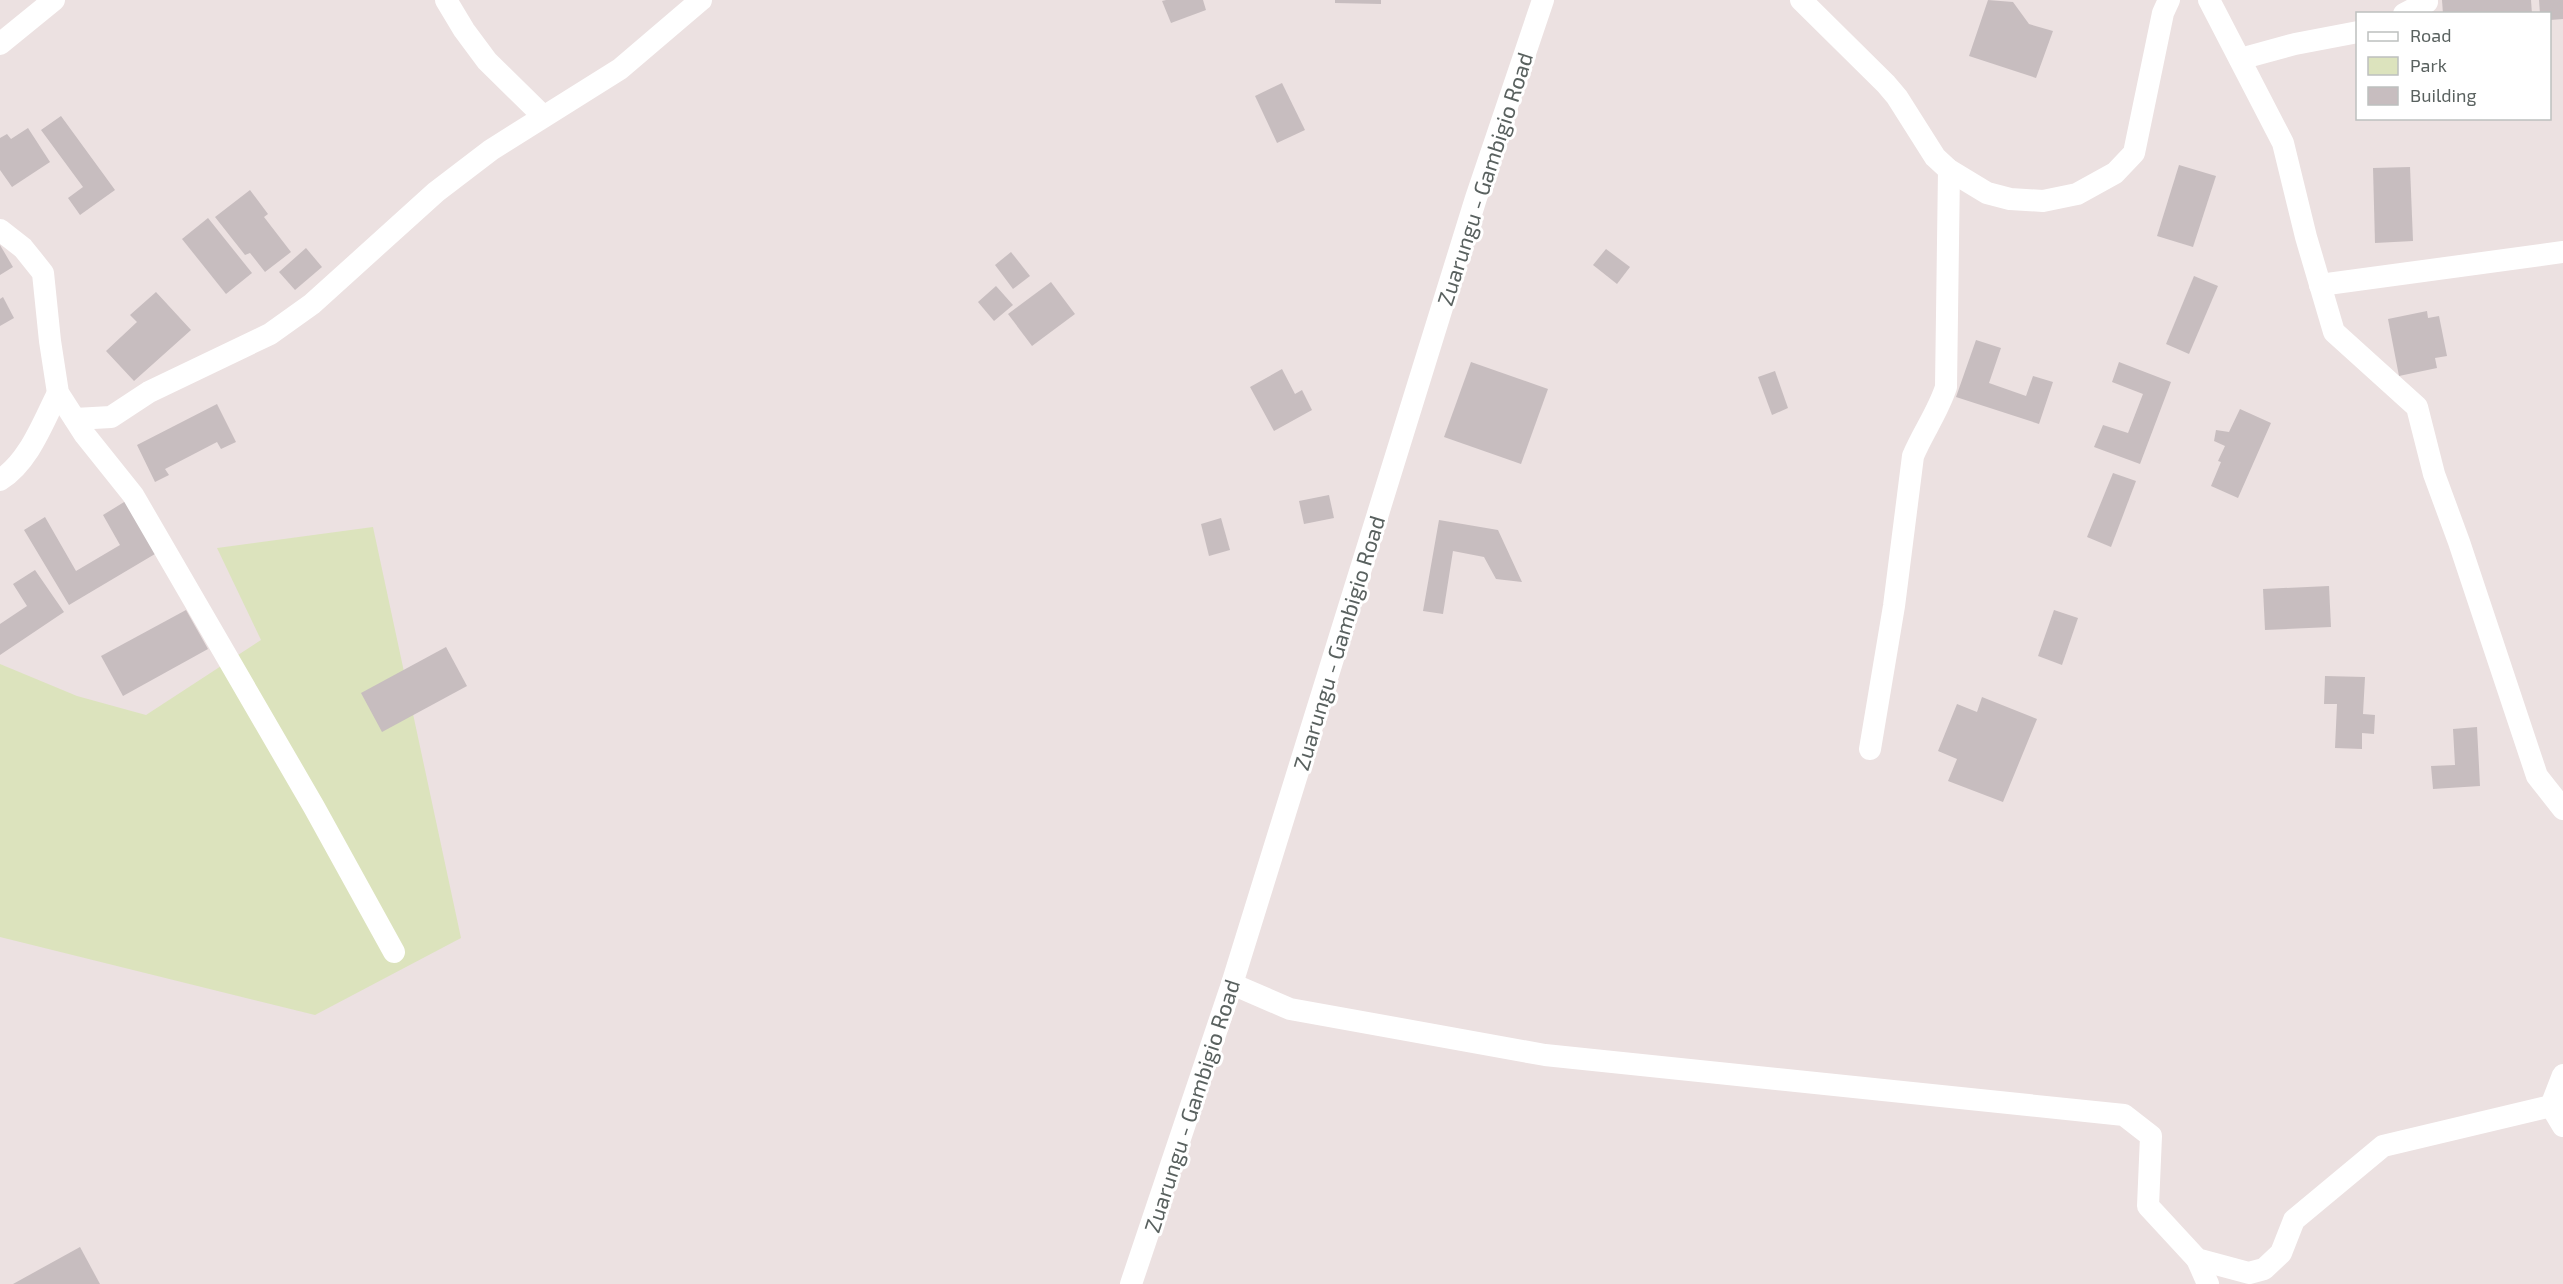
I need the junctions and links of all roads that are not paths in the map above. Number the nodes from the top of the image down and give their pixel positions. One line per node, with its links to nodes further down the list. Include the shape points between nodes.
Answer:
1 (54, 0): 11 (street)
2 (446, 0): 13 (street, via 487,61)
3 (701, 0): 13 (street, via 620,69)
4 (1543, 0): 24 (street, Zuarungu - Gambigio Road, via 1476,198)
5 (1801, 0): 14 (street, via 1886,84 1935,157)
6 (2169, 0): 14 (street, via 2134,153 2115,173 2077,194 2043,201 1988,193)
7 (2209, 0): 12 (street)
8 (2427, 2): 9 (street)
9 (2408, 12)
10 (2356, 32): 12 (street)
11 (0, 45)
12 (2240, 59): 17 (street, via 2283,143)
13 (543, 116): 19 (street, via 436,192 312,304 270,334 149,392 111,417)
14 (1949, 170): 21 (street, via 1946,387 1940,407 1913,456)
15 (0, 230): 18 (street, via 23,248 43,273)
16 (2563, 252): 17 (street)
17 (2320, 285): 22 (street, via 2334,332 2417,407 2434,474 2537,776)
18 (58, 393): 19 (street); 20 (street, via 29,447)
19 (75, 419): 23 (street, via 133,495)
20 (0, 480)
21 (1870, 749)
22 (2563, 809)
23 (394, 952)
24 (1232, 984): 28 (street, via 1290,1009 1545,1054 2124,1115 2151,1136 2148,1206); 29 (street, Zuarungu - Gambigio Road)
25 (2563, 1075): 26 (street)
26 (2551, 1106): 27 (street); 28 (street, via 2383,1146 2294,1220 2281,1253 2264,1269 2249,1273)
27 (2563, 1126)
28 (2197, 1259): 30 (street)
29 (1131, 1284)
30 (2208, 1284)

